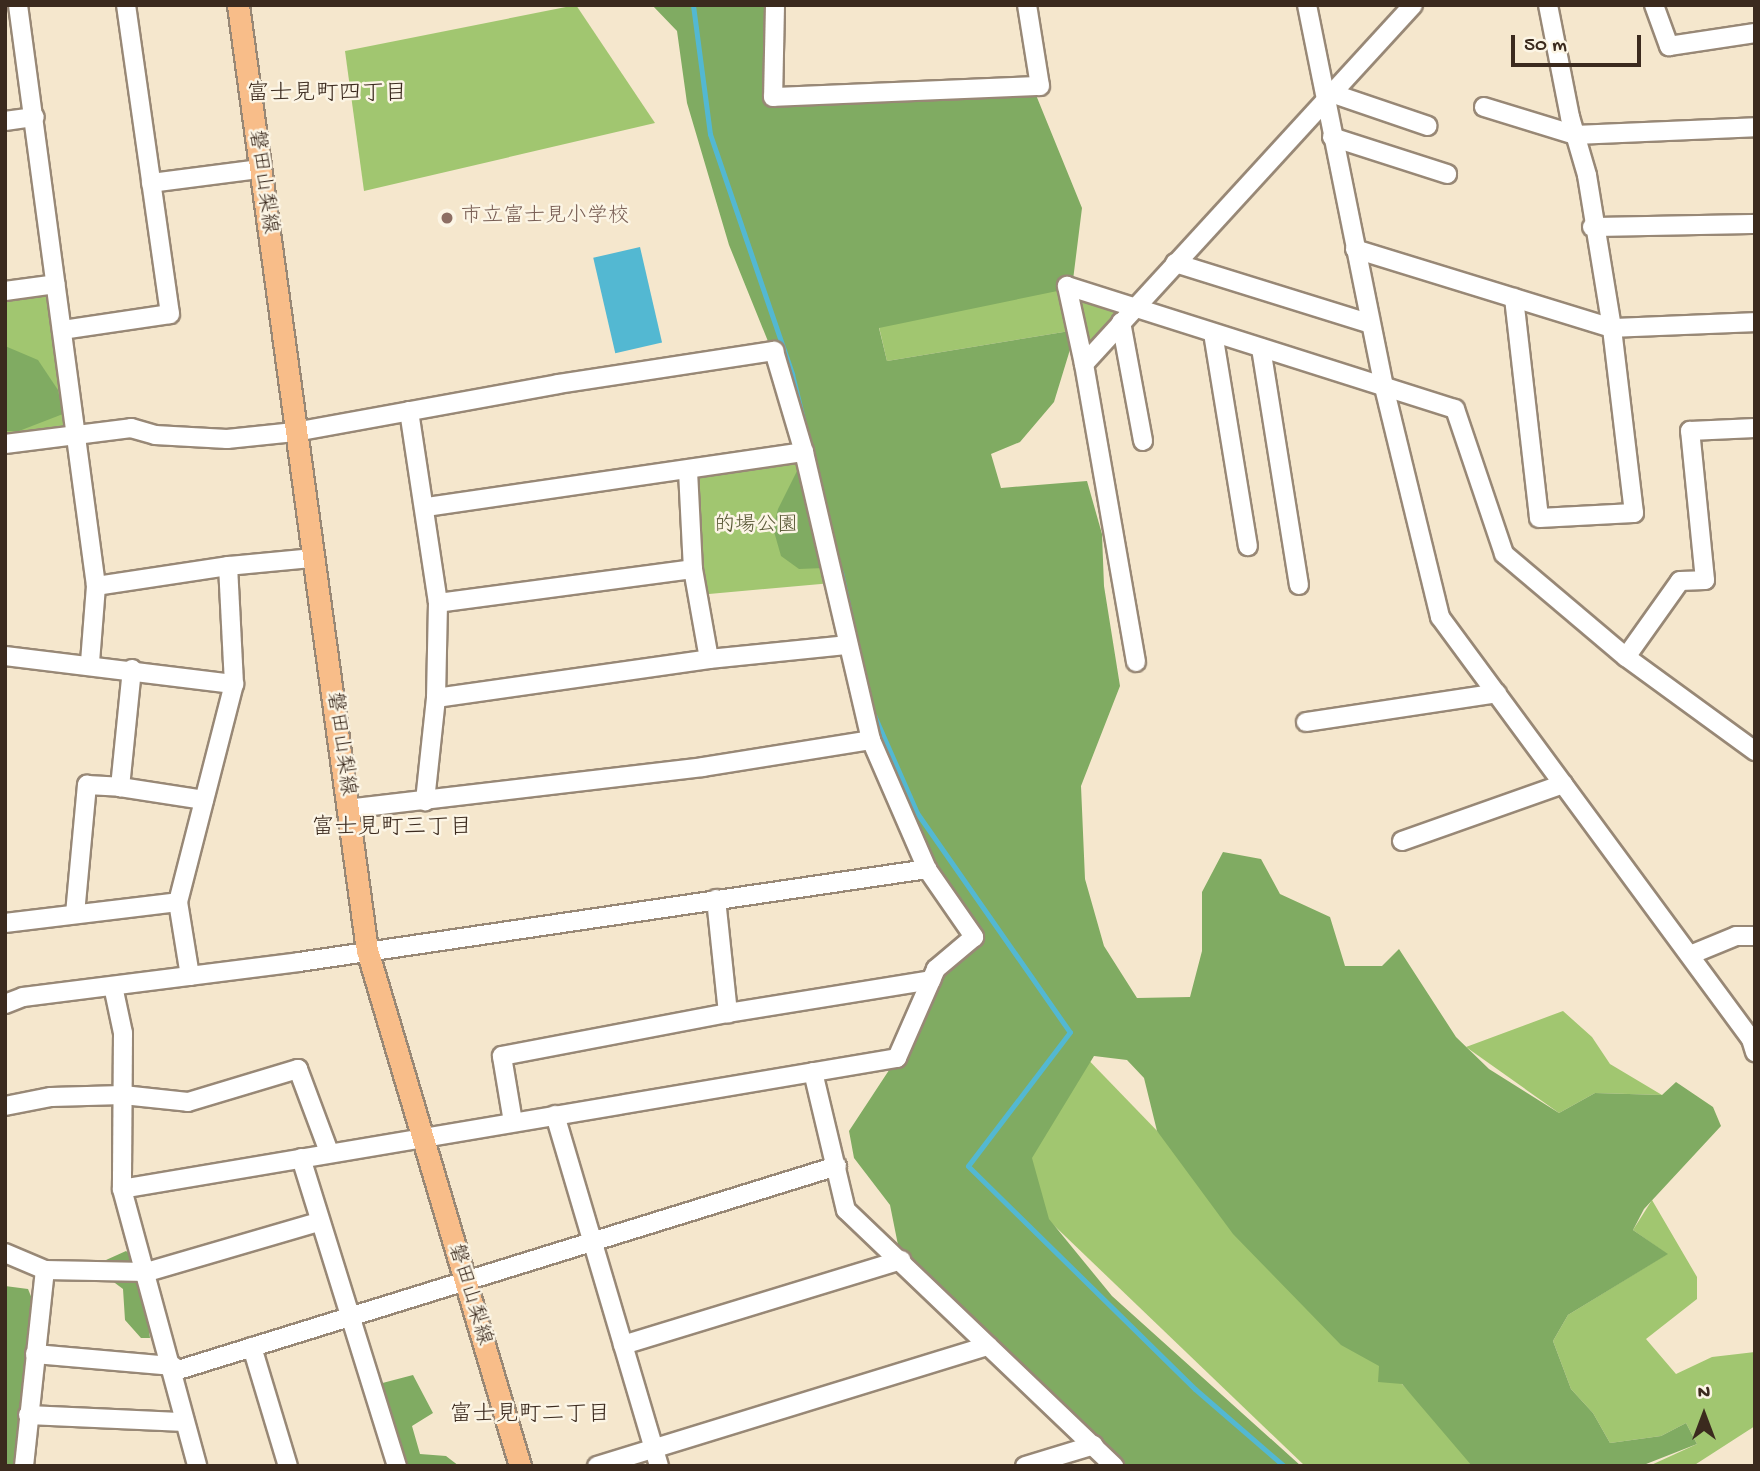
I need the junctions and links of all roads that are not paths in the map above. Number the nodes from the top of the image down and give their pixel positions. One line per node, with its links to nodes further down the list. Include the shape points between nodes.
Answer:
1 (18, 5): 13 (street)
2 (126, 5): 21 (street)
3 (238, 5): 19 (main road, 磐田山梨線)
4 (775, 5): 5 (street, via 773,97 1041,86)
5 (1027, 5)
6 (1307, 5): 11 (street)
7 (1413, 5): 11 (street)
8 (1548, 5): 17 (street)
9 (1654, 5): 10 (street, via 1669,46)
10 (1755, 33)
11 (1328, 97): 15 (street); 18 (street); 25 (street)
12 (1484, 107): 17 (street)
13 (35, 117): 14 (street); 26 (street)
14 (5, 121)
15 (1427, 126)
16 (1755, 127): 17 (street)
17 (1575, 135): 23 (street, via 1587,175)
18 (1332, 136): 20 (street); 24 (street)
19 (260, 169): 21 (street); 40 (main road, 磐田山梨線)
20 (1447, 174)
21 (152, 183): 33 (street, via 170,314)
22 (1755, 224): 23 (street)
23 (1592, 227): 32 (street)
24 (1356, 249): 28 (street); 31 (street)
25 (1175, 262): 29 (street); 31 (street)
26 (56, 284): 27 (street); 33 (street)
27 (5, 291)
28 (1514, 298): 32 (street); 32 (street, via 1539,518 1634,513)
29 (1127, 315): 34 (street); 36 (street); 36 (street, via 1067,286); 42 (street)
30 (1755, 322): 32 (street)
31 (1371, 324): 37 (street)
32 (1612, 328)
33 (62, 330): 41 (street)
34 (1213, 333): 35 (street); 47 (street)
35 (1262, 348): 37 (street); 51 (street)
36 (1084, 364): 59 (street)
37 (1384, 387): 56 (street, via 1455,409 1504,554); 62 (street, via 1440,617)
38 (409, 411): 40 (street); 44 (street, via 774,351); 46 (street)
39 (1755, 429): 56 (street, via 1690,431 1705,580 1680,581)
40 (295, 432): 41 (street, via 227,439 155,435 131,428); 48 (main road, 磐田山梨線)
41 (76, 435): 43 (street); 52 (street)
42 (1143, 442)
43 (5, 444)
44 (804, 452): 45 (street); 54 (street)
45 (688, 471): 46 (street); 50 (street)
46 (426, 507): 53 (street)
47 (1248, 546)
48 (313, 558): 49 (street); 71 (main road, 磐田山梨線)
49 (228, 566): 52 (street); 61 (street)
50 (693, 569): 53 (street); 57 (street)
51 (1299, 585)
52 (96, 586): 58 (street)
53 (438, 603): 63 (street)
54 (848, 645): 57 (street); 65 (street)
55 (5, 656): 58 (street)
56 (1626, 657): 66 (street)
57 (709, 659): 63 (street)
58 (90, 663): 60 (street)
59 (1136, 663)
60 (132, 669): 61 (street); 68 (street)
61 (234, 684): 69 (street)
62 (1497, 693): 64 (street); 67 (street)
63 (436, 698): 70 (street)
64 (1306, 722)
65 (871, 740): 70 (street, via 703,767); 73 (street)
66 (1755, 751)
67 (1563, 783): 72 (street); 80 (street)
68 (120, 787): 69 (street); 76 (street, via 86,785)
69 (204, 800): 75 (street)
70 (425, 801): 71 (street)
71 (348, 809): 79 (main road, 磐田山梨線)
72 (1402, 841)
73 (927, 869): 74 (street); 82 (street, via 974,937 936,969)
74 (716, 899): 79 (street); 85 (street)
75 (178, 902): 76 (street); 81 (street)
76 (75, 914): 77 (street)
77 (5, 923)
78 (1755, 936): 80 (street, via 1736,936)
79 (367, 950): 81 (street); 92 (main road, 磐田山梨線)
80 (1690, 955): 86 (street, via 1751,1039)
81 (190, 976): 83 (street)
82 (931, 980): 85 (street); 87 (street, via 897,1058)
83 (113, 986): 84 (street, via 23,997); 88 (street, via 123,1033)
84 (5, 1004)
85 (728, 1013): 91 (street, via 502,1056)
86 (1755, 1052)
87 (813, 1072): 90 (street); 95 (street)
88 (123, 1095): 89 (street, via 51,1097); 93 (street, via 188,1102 298,1069); 96 (street)
89 (5, 1106)
90 (555, 1115): 91 (street); 98 (street)
91 (513, 1122): 92 (street)
92 (420, 1136): 93 (street); 103 (main road, 磐田山梨線)
93 (329, 1152): 94 (street)
94 (301, 1158): 96 (street); 97 (street)
95 (837, 1166): 98 (street); 100 (street, via 846,1210)
96 (122, 1189): 102 (street)
97 (318, 1222): 102 (street); 104 (street)
98 (591, 1245): 103 (street); 105 (street)
99 (5, 1253): 101 (street)
100 (901, 1261): 105 (street); 106 (street)
101 (45, 1270): 102 (street); 108 (street)
102 (147, 1272): 109 (street)
103 (464, 1283): 104 (street); 118 (main road, 磐田山梨線)
104 (348, 1317): 107 (street); 117 (street)
105 (624, 1345): 113 (street)
106 (988, 1346): 112 (street); 113 (street)
107 (252, 1347): 109 (street); 116 (street)
108 (35, 1354): 109 (street); 110 (street)
109 (174, 1369): 111 (street)
110 (27, 1415): 111 (street); 114 (street)
111 (185, 1422): 115 (street)
112 (1094, 1446): 121 (street); 122 (street)
113 (653, 1448): 119 (street); 120 (street)
114 (24, 1466)
115 (197, 1466)
116 (288, 1466)
117 (397, 1466)
118 (520, 1466)
119 (597, 1466)
120 (659, 1466)
121 (1025, 1466)
122 (1114, 1466)

